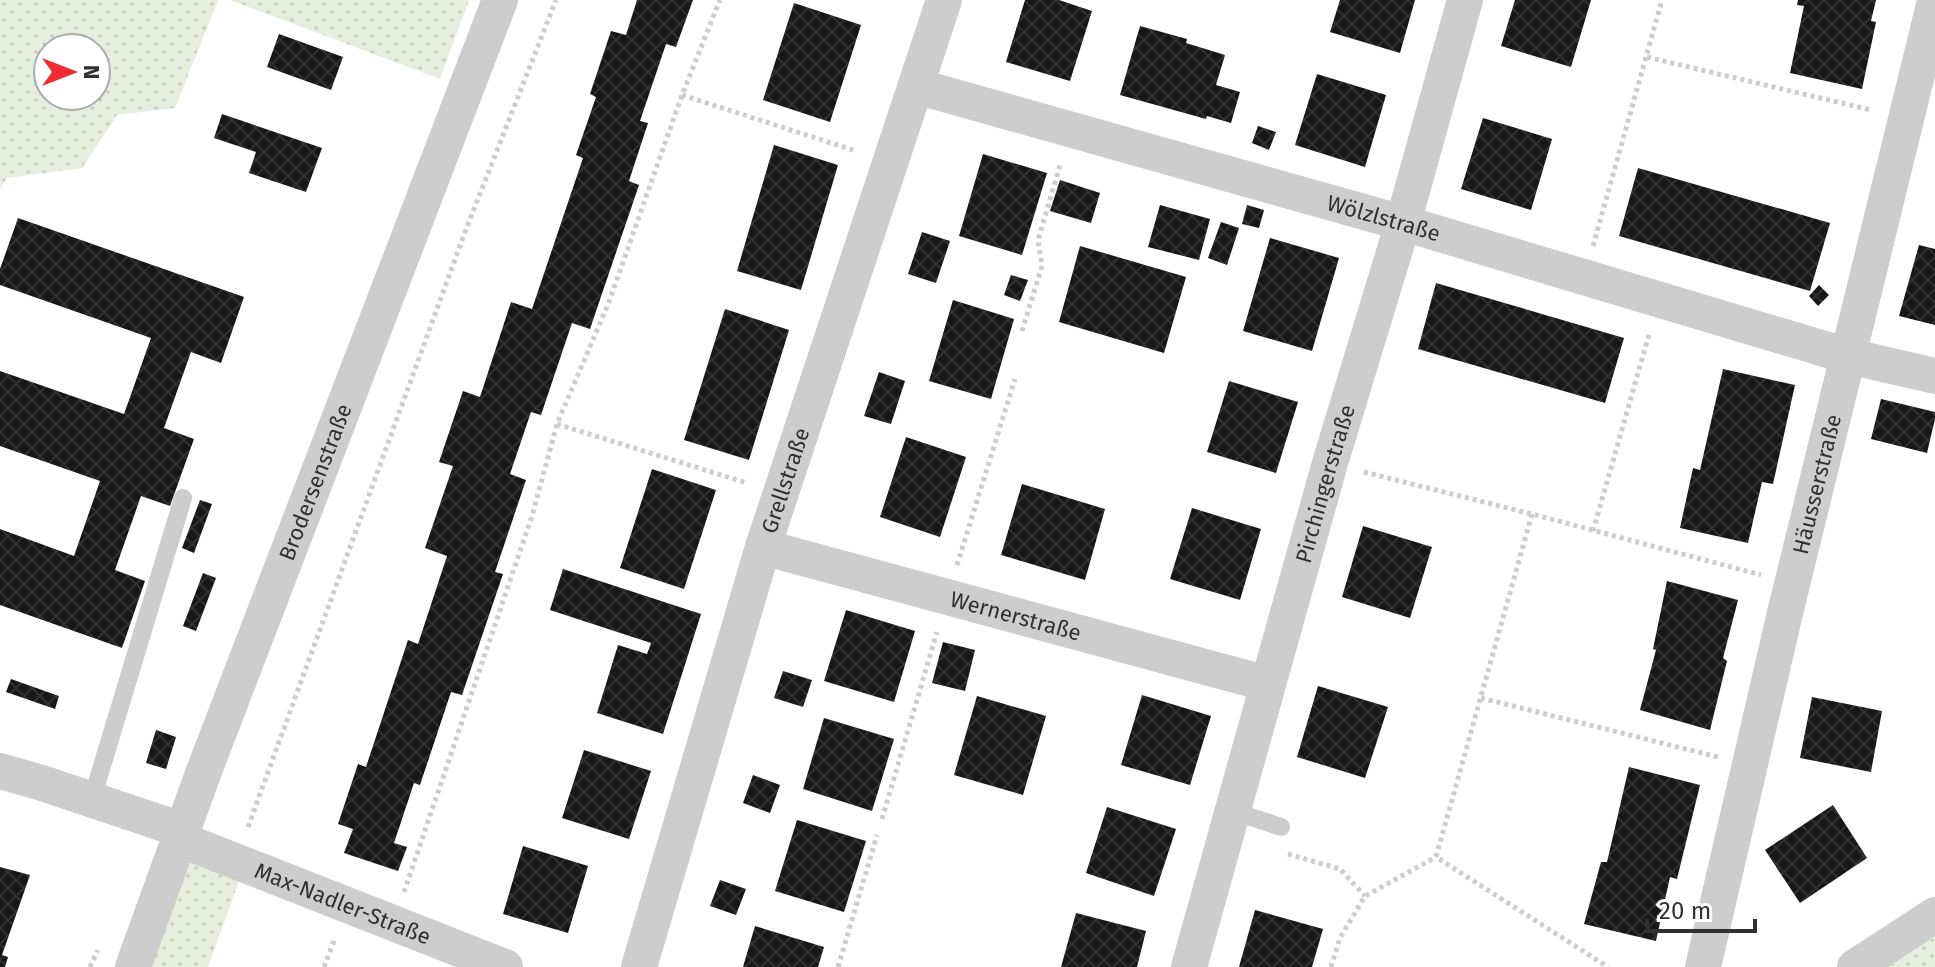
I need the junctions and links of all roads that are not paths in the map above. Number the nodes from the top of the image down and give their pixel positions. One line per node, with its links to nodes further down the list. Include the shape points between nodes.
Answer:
1 (500, 0): 16 (street, Brodersenstraße)
2 (944, 0): 5 (street, Grellstraße)
3 (1465, 0): 6 (street, Pirchingerstraße)
4 (1935, 1): 7 (street, Häusserstraße)
5 (916, 86): 6 (street, Wölzlstraße); 10 (street, Grellstraße)
6 (1403, 223): 7 (street, Wölzlstraße); 11 (street, Pirchingerstraße)
7 (1848, 356): 8 (street, Wölzlstraße); 22 (street, Häusserstraße)
8 (1935, 376)
9 (183, 498): 13 (lane)
10 (763, 547): 11 (street, Wernerstraße); 20 (street, Grellstraße)
11 (1268, 684): 14 (street, Pirchingerstraße)
12 (0, 771): 13 (street, Max-Nadler-Straße)
13 (92, 799): 16 (street, Max-Nadler-Straße)
14 (1233, 811): 15 (lane); 21 (street, Pirchingerstraße)
15 (1281, 827)
16 (181, 834): 18 (street, Brodersenstraße); 19 (street, Max-Nadler-Straße, via 236,861)
17 (1935, 915): 23 (street)
18 (133, 967)
19 (505, 967)
20 (639, 967)
21 (1189, 967)
22 (1703, 967)
23 (1855, 967)

